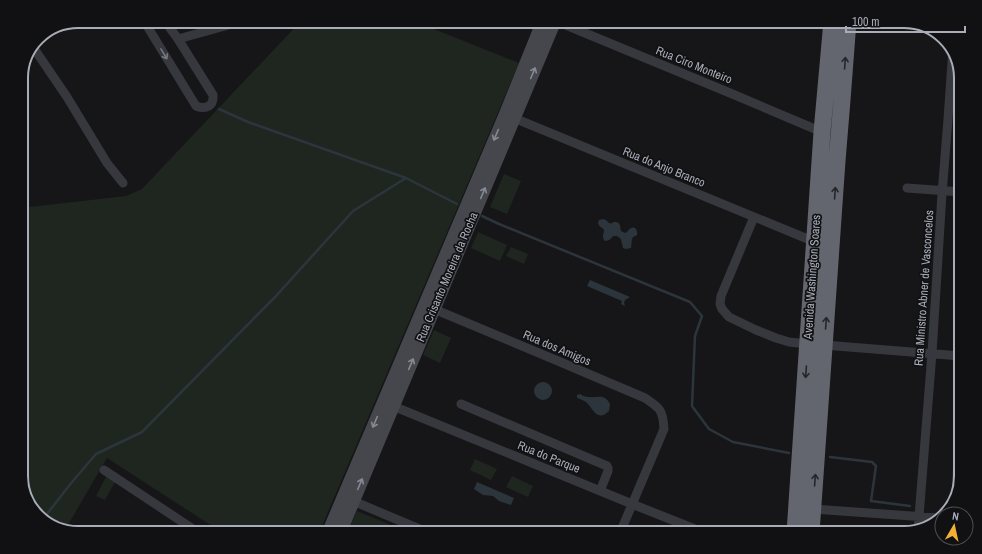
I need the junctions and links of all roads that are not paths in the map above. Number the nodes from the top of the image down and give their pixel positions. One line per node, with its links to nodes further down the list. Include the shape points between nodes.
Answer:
1 (148, 28): 9 (street, one-way to 9, via 196,106 209,106 213,94)
2 (171, 28): 9 (street)
3 (218, 28): 9 (street)
4 (541, 28): 12 (main road, Rua Crisanto Moreira da Rocha)
5 (553, 28): 12 (main road, Rua Crisanto Moreira da Rocha, one-way to 5)
6 (573, 28): 13 (street, Rua Ciro Monteiro)
7 (831, 28): 13 (highway, Avenida Washington Soares)
8 (847, 28): 22 (highway, Avenida Washington Soares, one-way to 8)
9 (178, 39)
10 (36, 51): 14 (street, via 107,163)
11 (951, 63): 16 (street, Rua Ministro Abner de Vasconcelos)
12 (510, 116): 18 (street, Rua do Anjo Branco); 20 (main road, Rua Crisanto Moreira da Rocha)
13 (822, 132): 19 (highway, Avenida Washington Soares)
14 (123, 183)
15 (907, 188): 16 (street)
16 (942, 190): 17 (street); 23 (street, Rua Ministro Abner de Vasconcelos)
17 (954, 191)
18 (754, 217): 19 (street, Rua do Anjo Branco); 21 (street, via 721,296 722,309 729,317 756,330 789,342)
19 (815, 242): 21 (highway, Avenida Washington Soares)
20 (429, 307): 25 (main road, Rua Crisanto Moreira da Rocha); 30 (street, Rua dos Amigos, via 645,398 656,406 663,418 664,429)
21 (807, 344): 41 (highway, Avenida Washington Soares, one-way to 41)
22 (824, 345): 23 (street); 31 (highway, Avenida Washington Soares, one-way to 22)
23 (932, 353): 24 (street); 32 (street, Rua Ministro Abner de Vasconcelos)
24 (954, 355)
25 (388, 404): 28 (street, Rua do Parque); 29 (main road, Rua Crisanto Moreira da Rocha)
26 (461, 404): 28 (street, via 607,466 608,471)
27 (104, 470): 35 (street)
28 (600, 491): 30 (street, Rua do Parque)
29 (348, 499): 36 (main road, Rua Crisanto Moreira da Rocha); 37 (main road, Rua Crisanto Moreira da Rocha); 38 (street)
30 (632, 504): 39 (street); 40 (street, Rua do Parque)
31 (813, 509): 32 (street); 42 (highway, Avenida Washington Soares)
32 (919, 516): 33 (street); 34 (street, Rua Ministro Abner de Vasconcelos)
33 (932, 517)
34 (918, 524)
35 (188, 526)
36 (332, 526)
37 (342, 526)
38 (412, 526)
39 (623, 526)
40 (687, 526)
41 (795, 526)
42 (812, 526)

